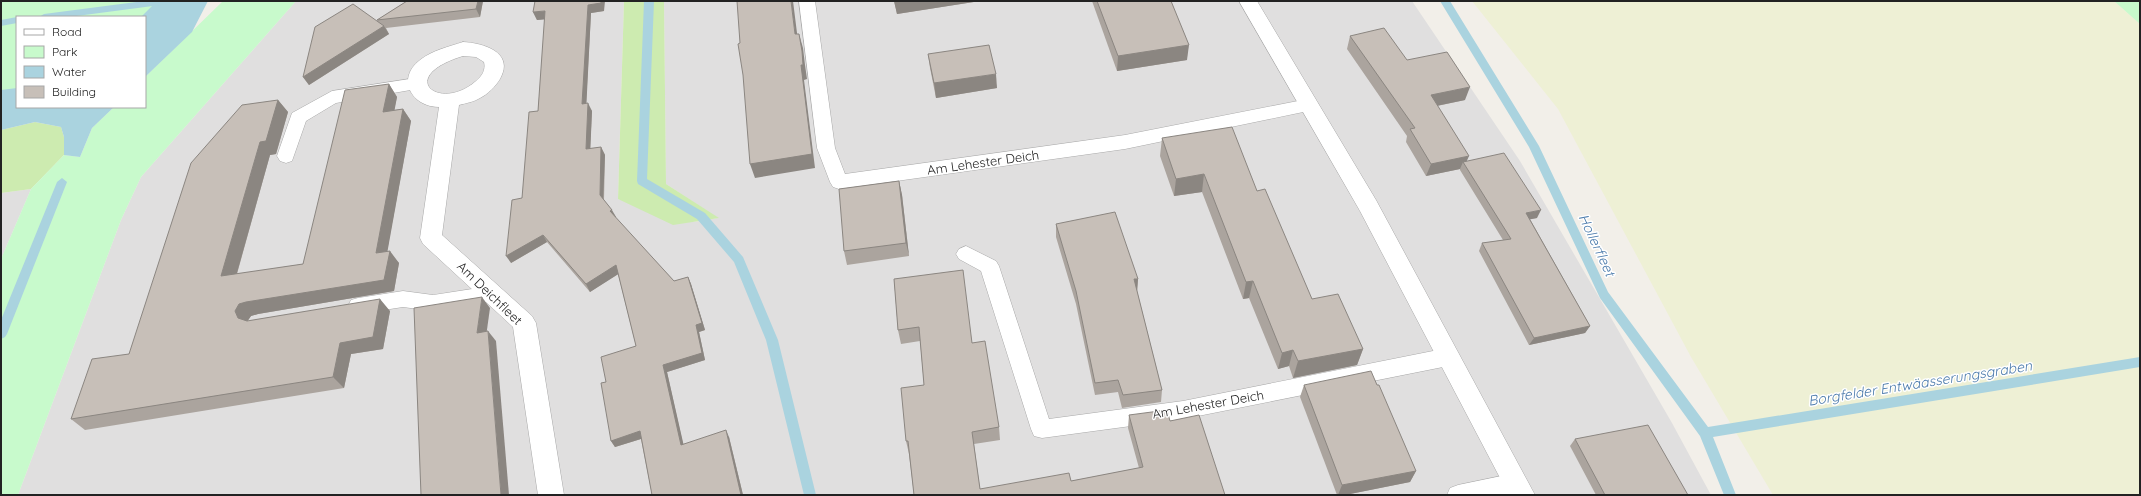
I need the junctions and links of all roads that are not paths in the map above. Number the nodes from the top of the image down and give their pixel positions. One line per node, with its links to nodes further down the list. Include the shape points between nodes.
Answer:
1 (808, 1): 5 (lane, Am Lehester Deich, via 826,148 839,182 1125,142)
2 (1248, 1): 5 (street)
3 (416, 84): 4 (street, via 427,98); 4 (street, via 418,75 425,65 449,51 476,50 486,54 492,60 494,68 491,77 475,92); 6 (lane, via 332,97 298,117)
4 (450, 101): 8 (street, Am Deichfleet, via 431,238)
5 (1308, 105): 10 (street, via 1368,206)
6 (286, 156)
7 (966, 254): 10 (lane, Am Lehester Deich, via 988,266 1042,429 1184,410)
8 (492, 294): 9 (lane, via 433,303 403,299); 12 (street, Am Deichfleet, via 524,323)
9 (342, 309)
10 (1448, 357): 11 (street)
11 (1519, 489): 13 (lane)
12 (551, 495)
13 (1458, 495)

